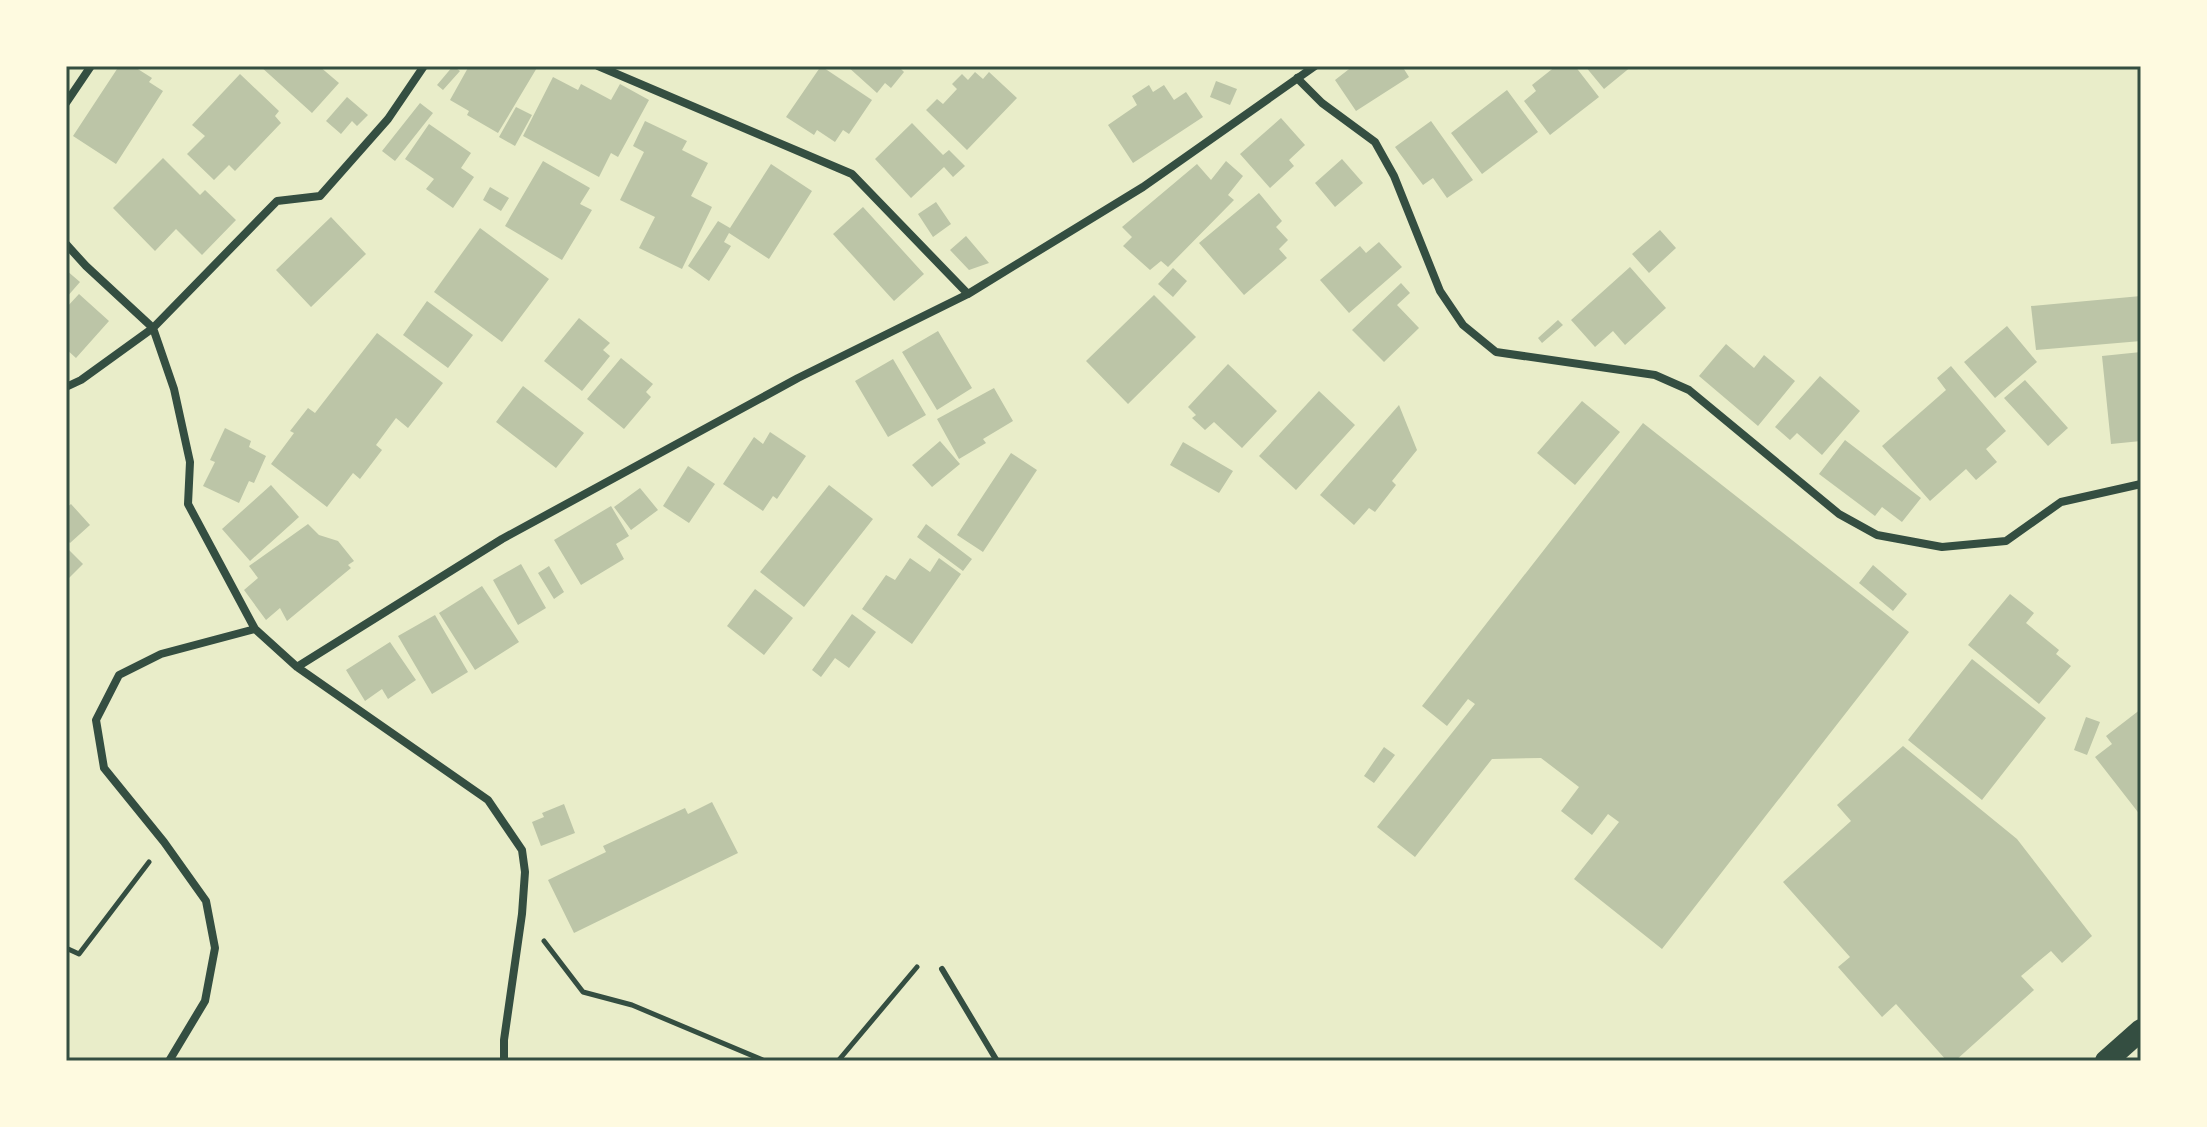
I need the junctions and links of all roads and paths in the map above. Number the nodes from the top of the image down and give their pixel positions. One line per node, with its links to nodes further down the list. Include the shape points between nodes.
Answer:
1 (91, 66): 6 (street)
2 (424, 66): 9 (street, via 388,119 320,196 277,201)
3 (598, 66): 8 (street, via 852,174)
4 (1315, 66): 5 (street)
5 (1297, 78): 8 (street, via 1143,187); 11 (street, via 1375,142 1440,291 1463,325 1496,352 1655,375 1689,390 1839,514 1877,535 1942,547 2006,541 2061,502)
6 (66, 103)
7 (66, 244): 9 (street)
8 (968, 294): 13 (street, via 798,378 502,539)
9 (153, 328): 10 (street); 12 (street, via 174,389 190,462 188,504)
10 (66, 387)
11 (2141, 484)
12 (255, 629): 13 (street); 14 (street, via 161,654 119,675 96,720 104,768)
13 (297, 667): 15 (street, via 488,800 522,850)
14 (164, 842): 16 (path, via 79,954); 19 (street, via 206,901 215,948 205,1001)
15 (522, 914): 20 (street); 21 (path, via 583,992 632,1005)
16 (66, 948)
17 (942, 969): 22 (path, via 916,967); 23 (lane)
18 (2141, 1030): 24 (highway)
19 (169, 1061)
20 (504, 1061)
21 (765, 1061)
22 (838, 1061)
23 (997, 1061)
24 (2106, 1061)

